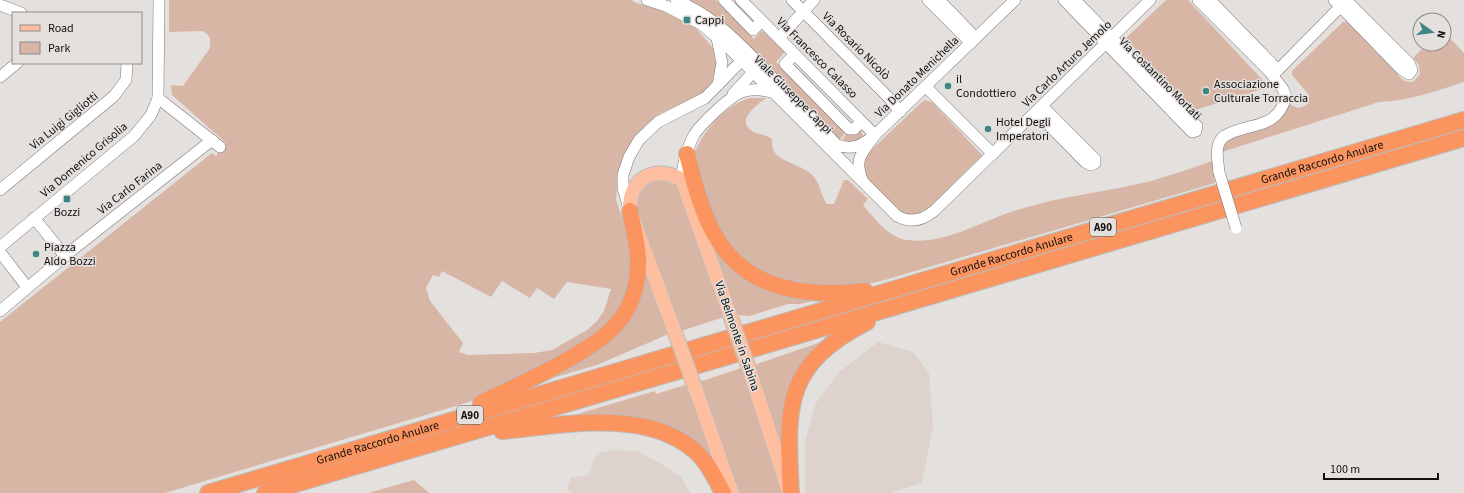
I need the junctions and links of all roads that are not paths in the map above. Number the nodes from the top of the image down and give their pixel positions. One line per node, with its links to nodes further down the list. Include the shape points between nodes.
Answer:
1 (159, 0): 34 (street)
2 (647, 0): 21 (street, Viale Giuseppe Cappi, via 685,15)
3 (676, 0): 25 (street, Viale Giuseppe Cappi, via 715,21)
4 (724, 0): 20 (street, via 752,30)
5 (741, 0): 20 (street, Via Francesco Calasso)
6 (792, 0): 18 (street, Via Rosario Nicolò)
7 (822, 0): 18 (street)
8 (928, 0): 23 (street)
9 (939, 0): 23 (street)
10 (1015, 0): 23 (street, Via Donato Menichella)
11 (1064, 0): 24 (street, Via Costantino Mortati)
12 (1075, 0): 24 (street, Via Costantino Mortati)
13 (1150, 0): 24 (street, Via Carlo Arturo Jemolo)
14 (1198, 0): 29 (street)
15 (1210, 0): 29 (street)
16 (1343, 1): 16 (street, via 1401,70 1409,74 1412,70 1409,63); 29 (street)
17 (0, 5): 19 (street)
18 (808, 5): 22 (street); 36 (street, Via Rosario Nicolò, via 894,94 901,99); 38 (street, Via Rosario Nicolò)
19 (18, 12)
20 (762, 22): 22 (street, Via Francesco Calasso)
21 (717, 38): 25 (street, Viale Giuseppe Cappi); 31 (street, via 722,63)
22 (779, 38): 40 (street, Via Francesco Calasso)
23 (974, 40): 32 (street, Via Donato Menichella)
24 (1109, 40): 24 (street, Via Costantino Mortati, via 1192,132 1196,131 1197,126); 37 (street, Via Carlo Arturo Jemolo)
25 (745, 57): 28 (street, Viale Giuseppe Cappi); 31 (street)
26 (16, 64): 30 (street)
27 (127, 64): 46 (street, Via Luigi Gigliotti, via 126,80 114,96)
28 (756, 69): 33 (street, Viale Giuseppe Cappi); 35 (street); 40 (street, Viale Giuseppe Cappi, via 837,145 854,148)
29 (1274, 71): 51 (street, bridge, via 1286,97 1281,112 1269,120 1219,140 1219,172)
30 (0, 77)
31 (718, 86): 47 (street, via 700,101 658,122 640,140 629,157 623,175 623,188)
32 (926, 87): 36 (street, Via Donato Menichella); 43 (street)
33 (772, 92): 35 (street, Via Belmonte in Sabina, via 755,89 742,91); 45 (street, Viale Giuseppe Cappi)
34 (158, 98): 48 (street, Via Domenico Grisolia, via 147,121 134,136); 54 (street, Via Carlo Farina, via 216,144)
35 (728, 99): 42 (street, Via Belmonte in Sabina, via 694,135)
36 (912, 100): 38 (street, Via Donato Menichella)
37 (1039, 109): 37 (street, via 1085,162 1091,165 1095,163 1095,159); 43 (street, Via Carlo Arturo Jemolo)
38 (900, 112): 40 (street, Via Donato Menichella)
39 (1464, 120): 55 (highway, Grande Raccordo Anulare / A90)
40 (875, 135): 45 (street, Via Donato Menichella, via 858,164)
41 (1464, 138): 57 (highway, Grande Raccordo Anulare / A90)
42 (687, 154): 44 (street, Via Belmonte in Sabina); 49 (highway)
43 (993, 154): 50 (street, Via Carlo Arturo Jemolo, via 929,216)
44 (682, 180): 47 (main road, via 660,173 642,180 632,192); 49 (highway, via 691,189); 65 (main road, Via Belmonte in Sabina, bridge)
45 (863, 183): 50 (street, Viale Giuseppe Cappi, via 897,216)
46 (0, 190)
47 (630, 211): 59 (highway, via 638,264 637,276 628,308 613,330 602,340 581,352); 64 (main road, bridge)
48 (34, 218): 52 (street); 54 (street)
49 (707, 218): 55 (highway, via 728,253 750,272 777,286 799,291 843,293)
50 (911, 220)
51 (1236, 228)
52 (0, 247)
53 (0, 252): 56 (street)
54 (65, 256): 56 (street)
55 (912, 284): 59 (highway, Grande Raccordo Anulare / A90)
56 (27, 287): 58 (street)
57 (899, 305): 60 (highway, Grande Raccordo Anulare / A90); 65 (highway, via 833,342 818,355 803,377 794,397 790,416)
58 (0, 311)
59 (456, 419): 61 (highway, Grande Raccordo Anulare / A90)
60 (465, 435): 62 (highway, Grande Raccordo Anulare / A90); 63 (highway, via 620,422 646,426 676,438 695,451 711,471)
61 (208, 493)
62 (266, 493)
63 (723, 493)
64 (732, 493)
65 (790, 493)

